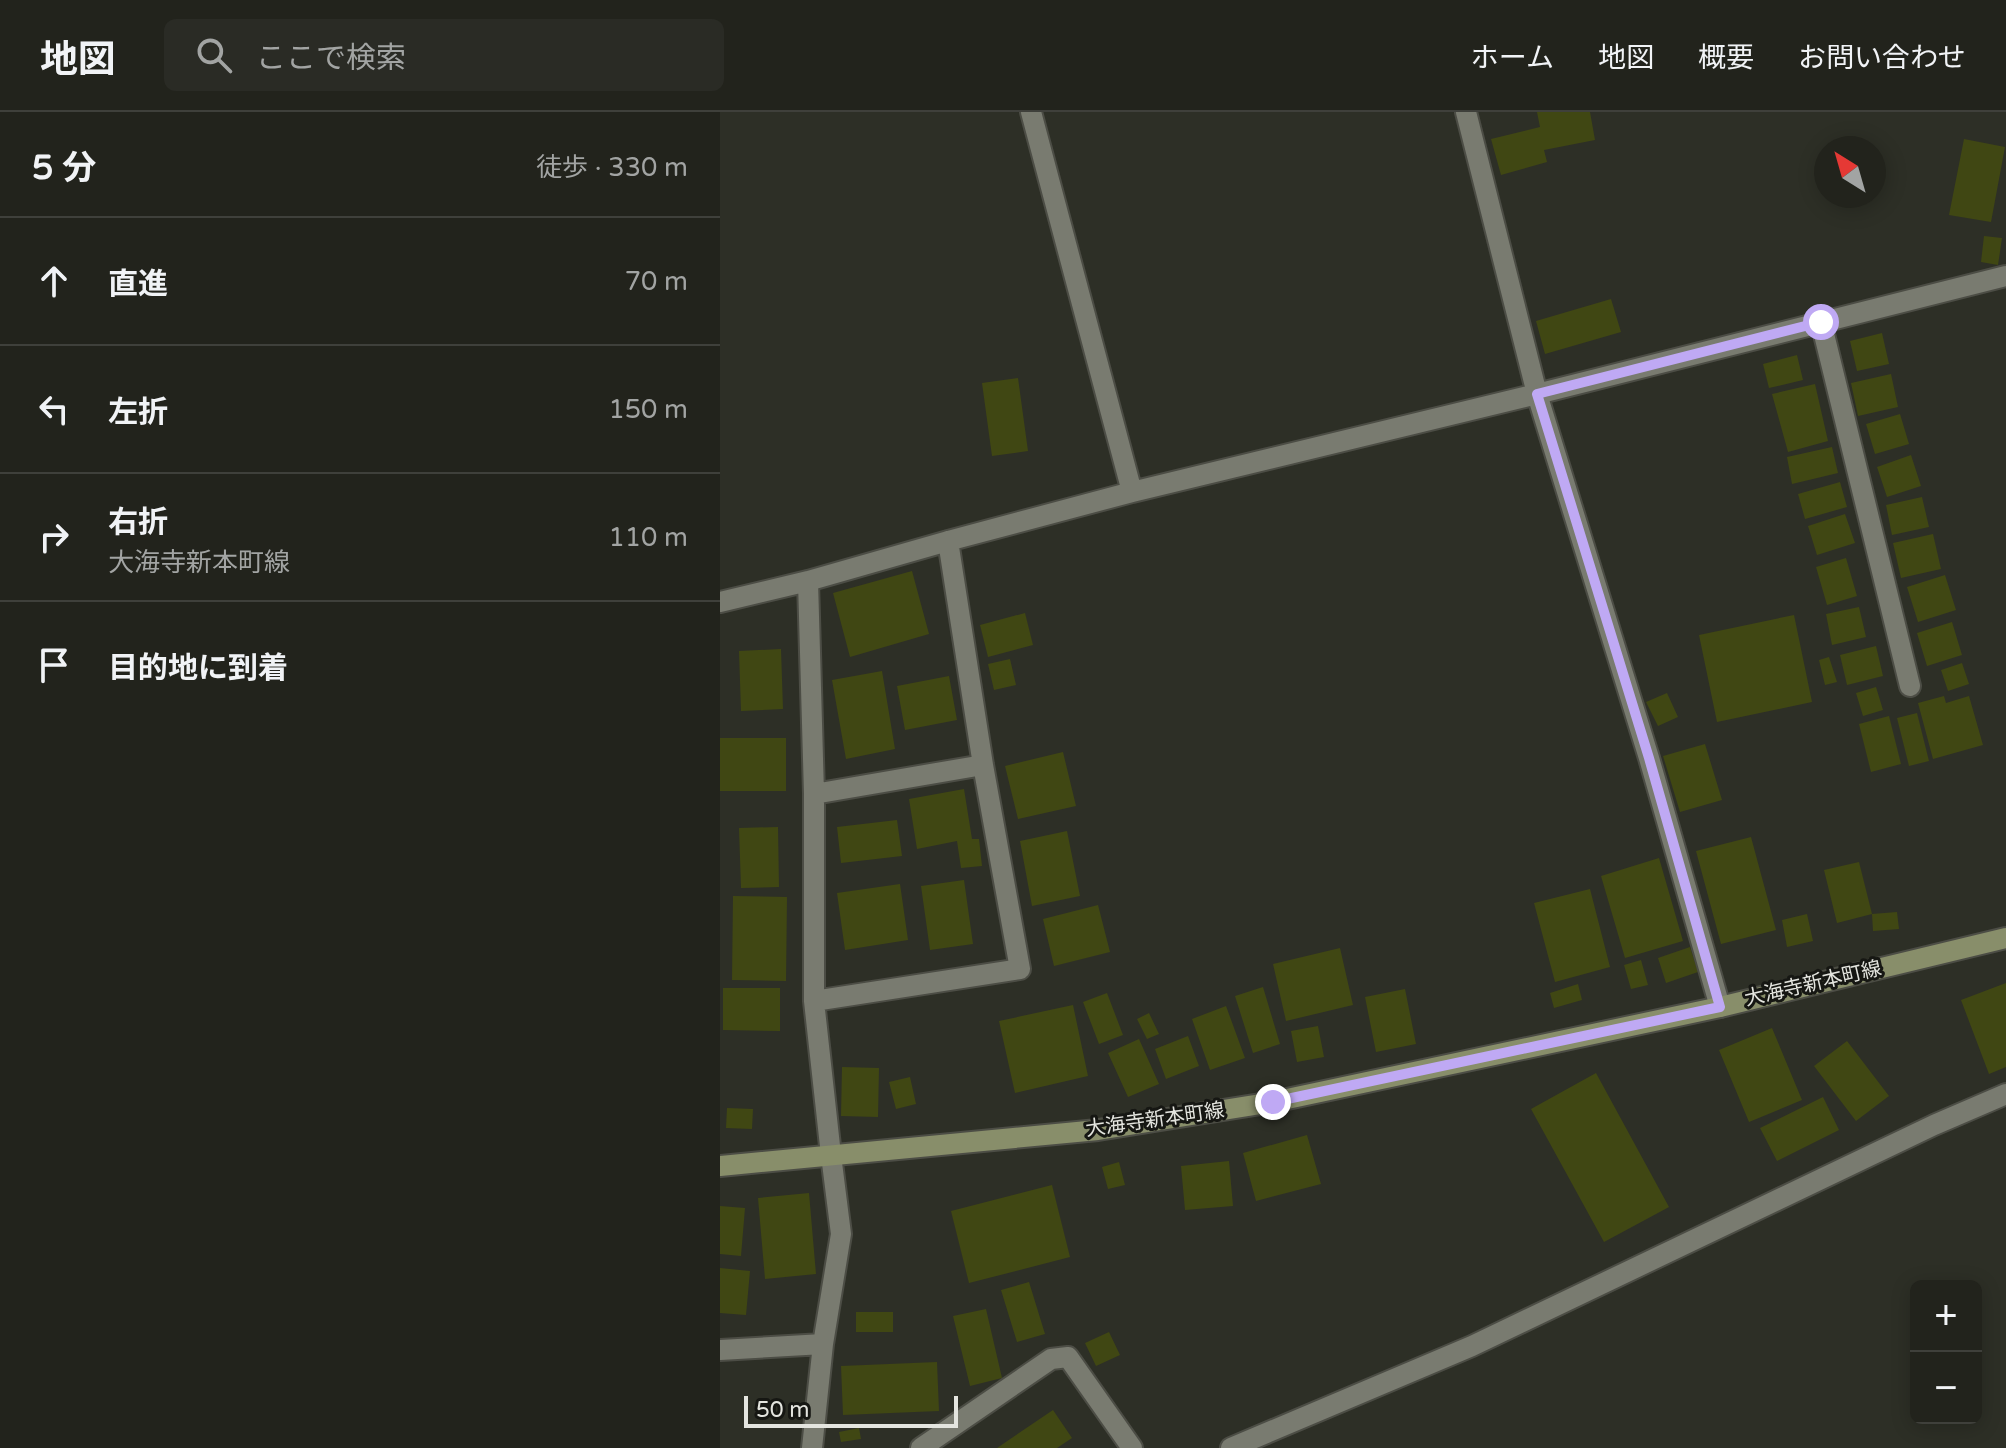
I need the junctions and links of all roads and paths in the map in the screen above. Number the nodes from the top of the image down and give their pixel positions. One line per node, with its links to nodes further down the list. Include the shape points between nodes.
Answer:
1 (1031, 112): 6 (street)
2 (1466, 112): 5 (street)
3 (2006, 276): 4 (street)
4 (1821, 322): 5 (street); 10 (street)
5 (1537, 394): 6 (street); 15 (street)
6 (1132, 492): 7 (street)
7 (948, 541): 8 (street); 11 (street)
8 (808, 581): 9 (street); 12 (street)
9 (720, 602)
10 (1910, 686)
11 (983, 765): 12 (street); 14 (street, via 1020,969)
12 (814, 794): 14 (street)
13 (2006, 938): 15 (main road, 大海寺新本町線)
14 (814, 1001): 17 (street)
15 (1720, 1007): 17 (main road, 大海寺新本町線, via 1273,1102 1098,1130)
16 (2006, 1094): 24 (street, via 1472,1346)
17 (831, 1155): 18 (main road, 大海寺新本町線); 19 (street, via 841,1234)
18 (720, 1166)
19 (823, 1344): 20 (street); 21 (street)
20 (720, 1350)
21 (812, 1448)
22 (921, 1448): 23 (street, via 1051,1359 1068,1357)
23 (1132, 1448)
24 (1231, 1448)

